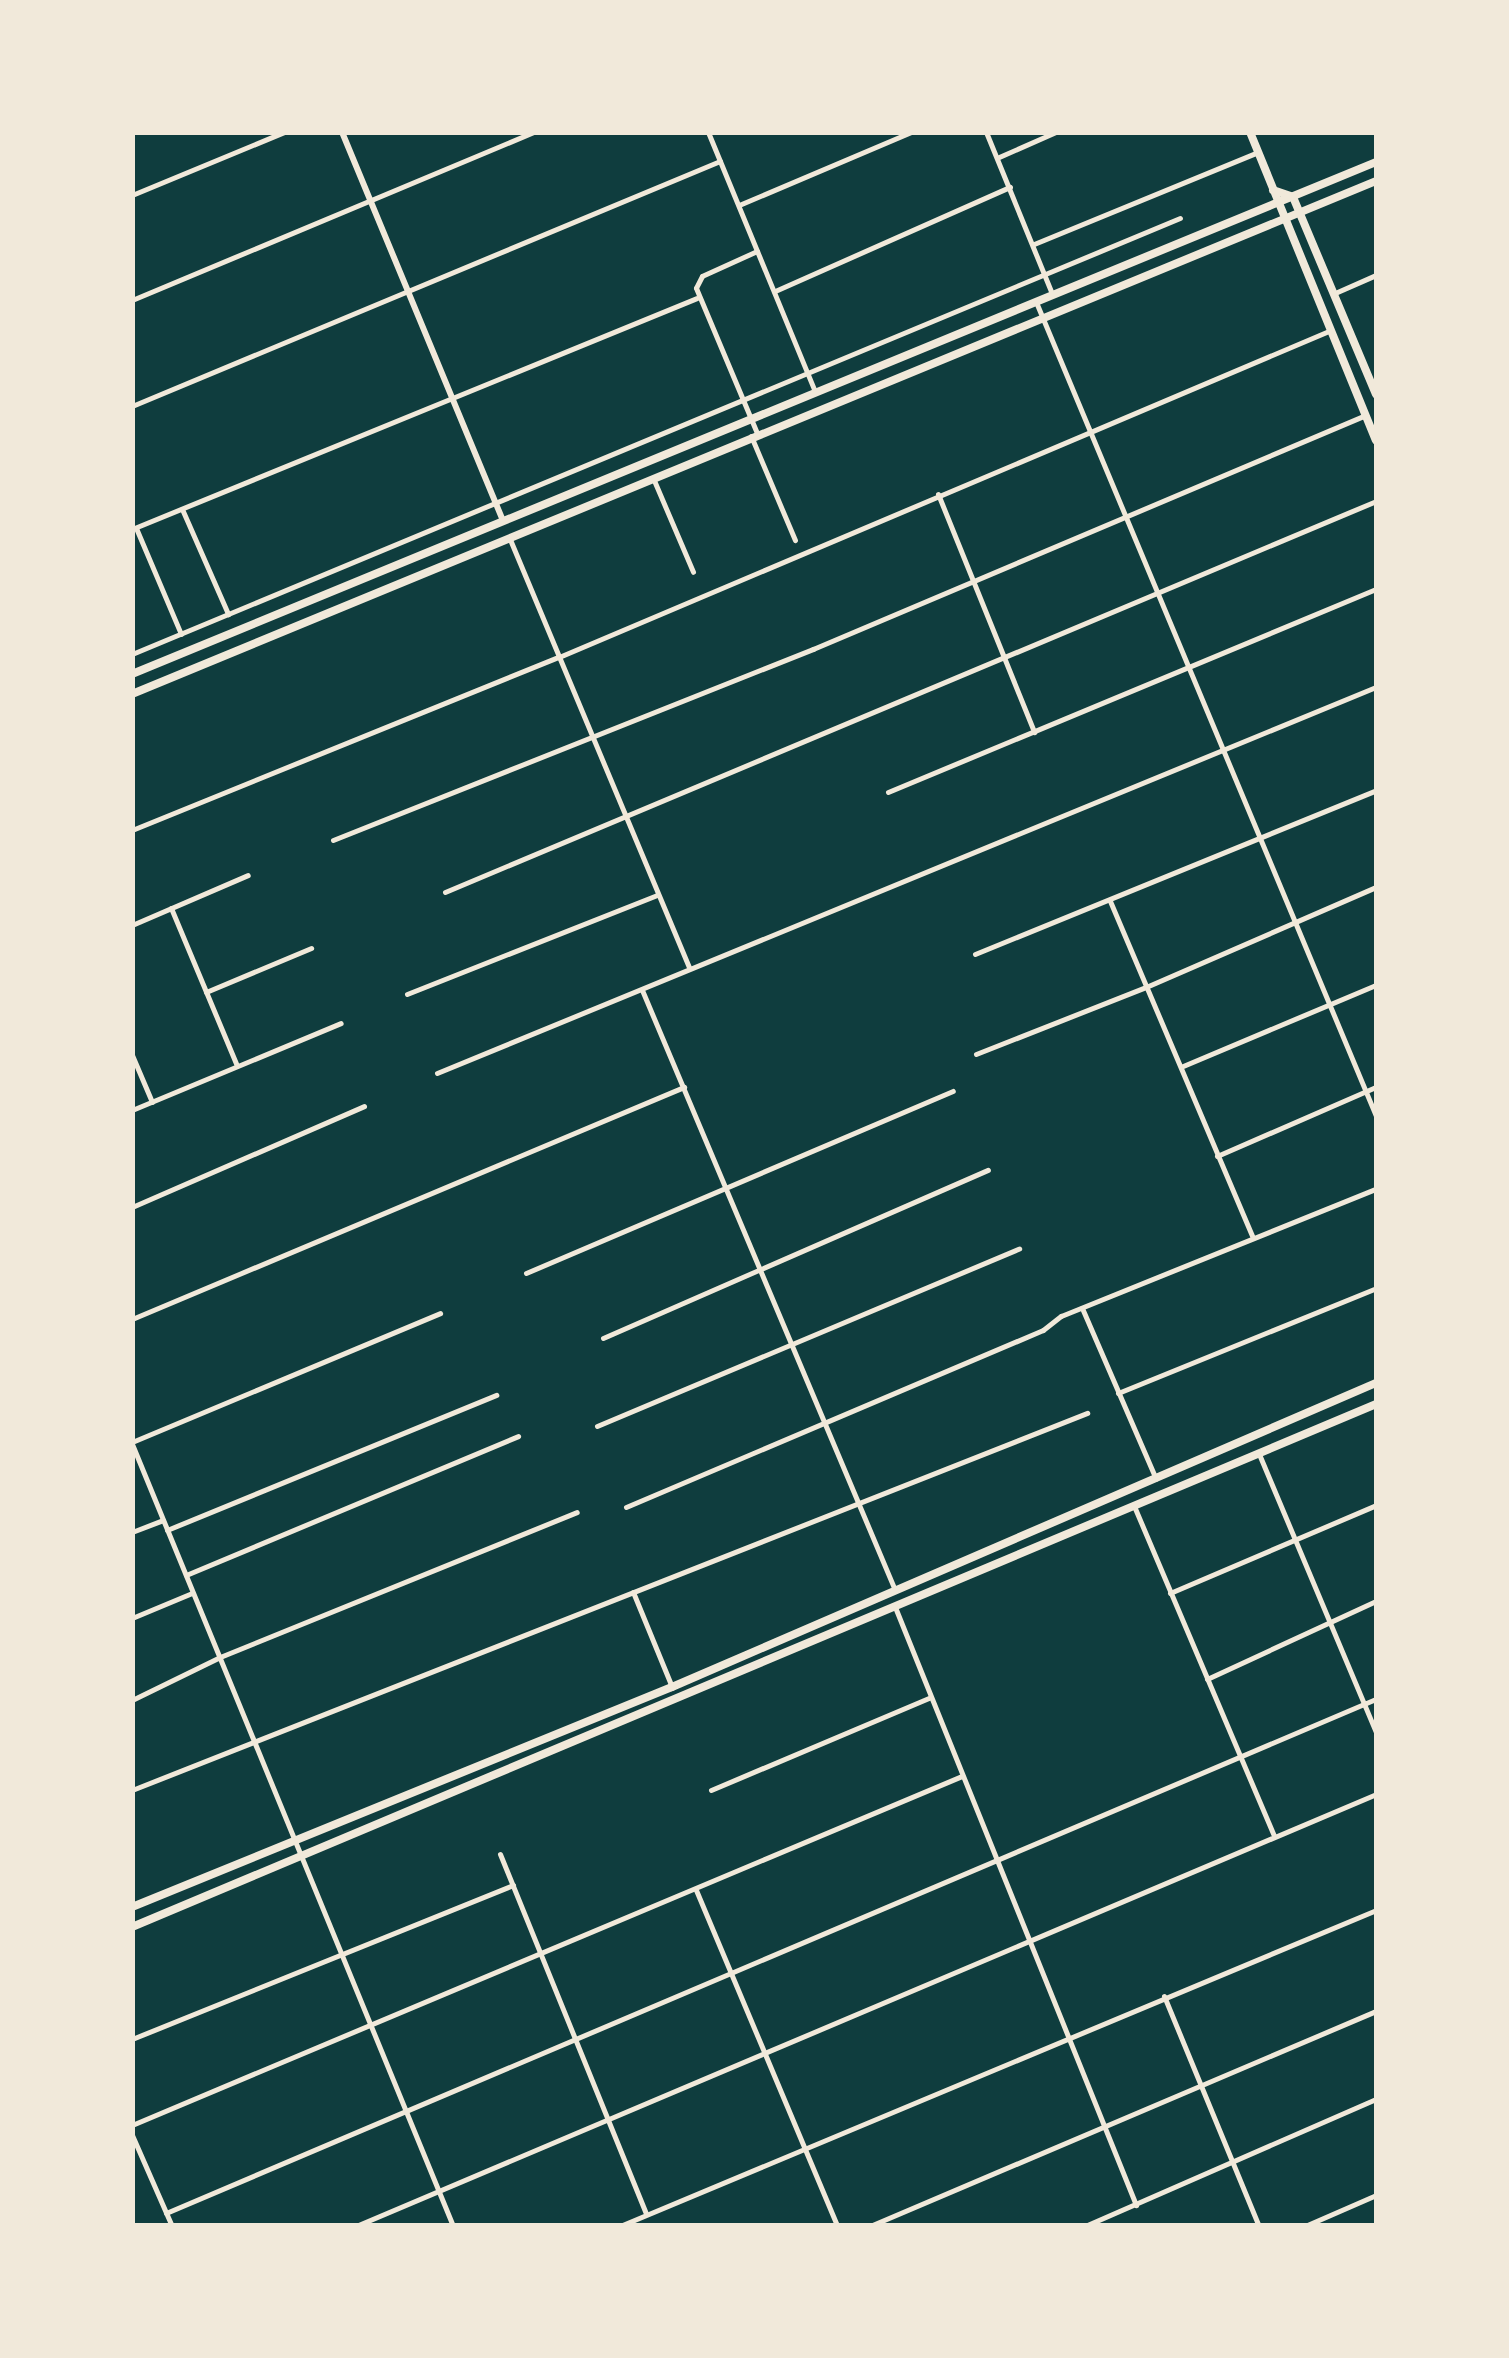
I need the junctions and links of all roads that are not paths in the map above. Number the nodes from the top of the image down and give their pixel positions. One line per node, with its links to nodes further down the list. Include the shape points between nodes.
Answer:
1 (284, 132): 16 (street)
2 (342, 132): 18 (street)
3 (534, 132): 18 (street)
4 (708, 132): 11 (street)
5 (911, 132): 20 (street)
6 (986, 132): 10 (street)
7 (1056, 132): 10 (street)
8 (1250, 132): 9 (main road)
9 (1258, 152): 15 (main road); 24 (street)
10 (998, 158): 14 (street)
11 (720, 161): 20 (street); 28 (street)
12 (1376, 162): 17 (main road)
13 (1376, 182): 21 (main road)
14 (1010, 187): 24 (street); 29 (street)
15 (1273, 190): 17 (main road); 19 (main road)
16 (132, 194)
17 (1293, 197): 19 (main road); 21 (main road)
18 (371, 201): 28 (street); 33 (street)
19 (1276, 204): 23 (main road); 31 (main road)
20 (738, 205): 25 (street)
21 (1300, 214): 23 (main road); 30 (main road)
22 (1180, 218): 26 (street)
23 (1284, 221): 35 (main road); 36 (main road)
24 (1034, 244): 26 (street)
25 (757, 251): 29 (street); 32 (street, via 702,276)
26 (1044, 273): 31 (street); 37 (street)
27 (1376, 275): 30 (street)
28 (408, 291): 40 (street); 42 (street)
29 (774, 291): 37 (street)
30 (1335, 293): 39 (main road)
31 (1052, 294): 34 (main road)
32 (697, 298): 40 (street); 41 (street)
33 (132, 300)
34 (1036, 301): 35 (street); 38 (main road)
35 (1043, 316): 45 (street); 46 (main road)
36 (1329, 330): 43 (main road); 45 (street)
37 (808, 374): 38 (street); 41 (street)
38 (816, 391): 44 (main road)
39 (1376, 394)
40 (452, 396): 54 (street); 55 (street)
41 (744, 400): 44 (street); 54 (street)
42 (132, 406)
43 (1366, 416): 47 (main road); 57 (street)
44 (751, 417): 46 (street); 48 (main road)
45 (1092, 433): 52 (street); 57 (street)
46 (754, 434): 49 (main road); 61 (street)
47 (1376, 440)
48 (613, 474): 50 (main road, via 610,484); 51 (main road)
49 (652, 477): 50 (main road); 62 (street)
50 (620, 490): 56 (main road)
51 (570, 492): 56 (main road, via 579,497); 58 (main road)
52 (938, 494): 63 (street); 69 (street)
53 (1376, 501): 65 (street)
54 (496, 504): 58 (street); 66 (street)
55 (182, 508): 59 (street); 66 (street)
56 (577, 508): 60 (main road)
57 (1124, 518): 63 (street); 65 (street)
58 (502, 519): 72 (main road)
59 (134, 528): 67 (street)
60 (508, 536): 69 (street); 74 (main road)
61 (795, 540)
62 (693, 572)
63 (972, 582): 70 (street); 76 (street)
64 (1376, 589): 71 (street)
65 (1158, 594): 70 (street); 71 (street)
66 (228, 614): 67 (street)
67 (181, 634): 68 (street)
68 (132, 654)
69 (558, 657): 76 (street); 81 (street)
70 (1004, 660): 75 (street); 80 (street)
71 (1189, 666): 75 (street); 77 (street)
72 (132, 674)
73 (1376, 687): 77 (street)
74 (132, 694)
75 (1034, 732): 79 (street)
76 (592, 738): 80 (street); 83 (street)
77 (1226, 752): 82 (street); 94 (street)
78 (1376, 790): 82 (street)
79 (888, 792)
80 (624, 816): 86 (street); 87 (street)
81 (132, 830)
82 (1262, 839): 88 (street); 90 (street)
83 (334, 840)
84 (248, 876): 89 (street)
85 (1376, 887): 90 (street)
86 (445, 892)
87 (657, 895): 94 (street); 99 (street)
88 (1110, 901): 93 (street); 96 (street)
89 (171, 908): 91 (street); 98 (street)
90 (1296, 921): 96 (street); 100 (street)
91 (132, 924)
92 (311, 948): 98 (street)
93 (975, 954)
94 (689, 968): 97 (street)
95 (1376, 986): 100 (street)
96 (1146, 987): 102 (street); 105 (street)
97 (642, 990): 106 (street); 107 (street)
98 (206, 992): 104 (street)
99 (407, 994)
100 (1332, 1006): 105 (street); 110 (street)
101 (342, 1023): 104 (street)
102 (976, 1054)
103 (132, 1055): 111 (street)
104 (237, 1066): 111 (street)
105 (1182, 1066): 115 (street)
106 (437, 1073)
107 (684, 1087): 117 (street); 127 (street)
108 (1376, 1087): 110 (street)
109 (953, 1091): 117 (street)
110 (1366, 1092): 114 (street); 115 (street)
111 (152, 1102): 113 (street)
112 (364, 1106): 119 (street)
113 (132, 1110)
114 (1376, 1116)
115 (1217, 1156): 120 (street)
116 (988, 1170): 122 (street)
117 (727, 1187): 122 (street); 123 (street)
118 (1376, 1189): 120 (street)
119 (132, 1207)
120 (1253, 1238): 125 (street)
121 (1019, 1249): 129 (street)
122 (762, 1268): 128 (street); 129 (street)
123 (526, 1273)
124 (1376, 1288): 131 (street)
125 (1082, 1308): 131 (street); 135 (street)
126 (440, 1313): 138 (street)
127 (132, 1319)
128 (603, 1338)
129 (794, 1346): 135 (street); 136 (street)
130 (1376, 1383): 140 (main road)
131 (1118, 1393): 140 (street)
132 (496, 1394): 147 (street)
133 (1376, 1404): 139 (main road)
134 (1087, 1413): 141 (street)
135 (828, 1424): 141 (street); 144 (street)
136 (598, 1426)
137 (518, 1436): 152 (street)
138 (132, 1443): 146 (street)
139 (1259, 1454): 142 (main road); 149 (street)
140 (1156, 1480): 150 (main road)
141 (858, 1502): 153 (street); 154 (street)
142 (1134, 1506): 151 (main road); 156 (street)
143 (1376, 1506): 149 (street)
144 (626, 1508)
145 (576, 1512): 161 (street)
146 (163, 1520): 147 (street); 148 (street)
147 (168, 1530): 152 (street)
148 (132, 1532)
149 (1295, 1540): 156 (street); 160 (street)
150 (984, 1553): 151 (main road); 153 (main road)
151 (990, 1567): 158 (main road)
152 (186, 1575): 155 (street)
153 (896, 1590): 163 (main road)
154 (633, 1591): 163 (street); 169 (street)
155 (192, 1593): 159 (street); 161 (street)
156 (1170, 1593): 162 (street)
157 (1376, 1601): 160 (street)
158 (894, 1606): 164 (street); 178 (main road)
159 (132, 1618)
160 (1330, 1622): 162 (street); 167 (street)
161 (220, 1658): 166 (street); 169 (street)
162 (1206, 1679): 170 (street)
163 (672, 1686): 176 (main road)
164 (929, 1698): 171 (street); 173 (street)
165 (1376, 1699): 167 (street)
166 (132, 1700)
167 (1365, 1704): 168 (street); 170 (street)
168 (1376, 1732)
169 (253, 1739): 172 (street); 176 (street)
170 (1239, 1758): 175 (street); 179 (street)
171 (962, 1776): 179 (street); 181 (street)
172 (132, 1790)
173 (711, 1790)
174 (1376, 1794): 175 (street)
175 (1274, 1836): 185 (street)
176 (296, 1840): 178 (street); 182 (main road)
177 (500, 1854): 180 (street)
178 (302, 1855): 184 (main road); 186 (street)
179 (996, 1859): 185 (street); 188 (street)
180 (513, 1885): 186 (street); 187 (street)
181 (696, 1890): 187 (street); 188 (street)
182 (132, 1907)
183 (1376, 1910): 189 (street)
184 (132, 1927)
185 (1028, 1943): 192 (street); 195 (street)
186 (342, 1953): 191 (street); 193 (street)
187 (540, 1954): 191 (street); 194 (street)
188 (731, 1971): 194 (street); 195 (street)
189 (1164, 1996): 192 (street); 196 (street)
190 (1376, 2011): 196 (street)
191 (372, 2026): 198 (street); 200 (street)
192 (1066, 2036): 201 (street); 203 (street)
193 (132, 2039)
194 (577, 2039): 198 (street); 199 (street)
195 (764, 2052): 199 (street); 203 (street)
196 (1200, 2085): 201 (street); 204 (street)
197 (1376, 2100): 204 (street)
198 (404, 2109): 205 (street); 208 (street)
199 (608, 2121): 205 (street); 209 (street)
200 (132, 2125)
201 (1103, 2125): 207 (street); 217 (street)
202 (132, 2135): 208 (street)
203 (804, 2148): 209 (street); 216 (street)
204 (1232, 2163): 207 (street); 219 (street)
205 (439, 2190): 213 (street); 214 (street)
206 (1376, 2195): 220 (street)
207 (1136, 2204): 210 (street)
208 (166, 2213): 211 (street)
209 (646, 2214): 215 (street)
210 (1103, 2222): 218 (street)
211 (171, 2224): 212 (street)
212 (162, 2226)
213 (356, 2226)
214 (453, 2226)
215 (620, 2226)
216 (836, 2226)
217 (870, 2226)
218 (1085, 2226)
219 (1259, 2226)
220 (1305, 2226)

